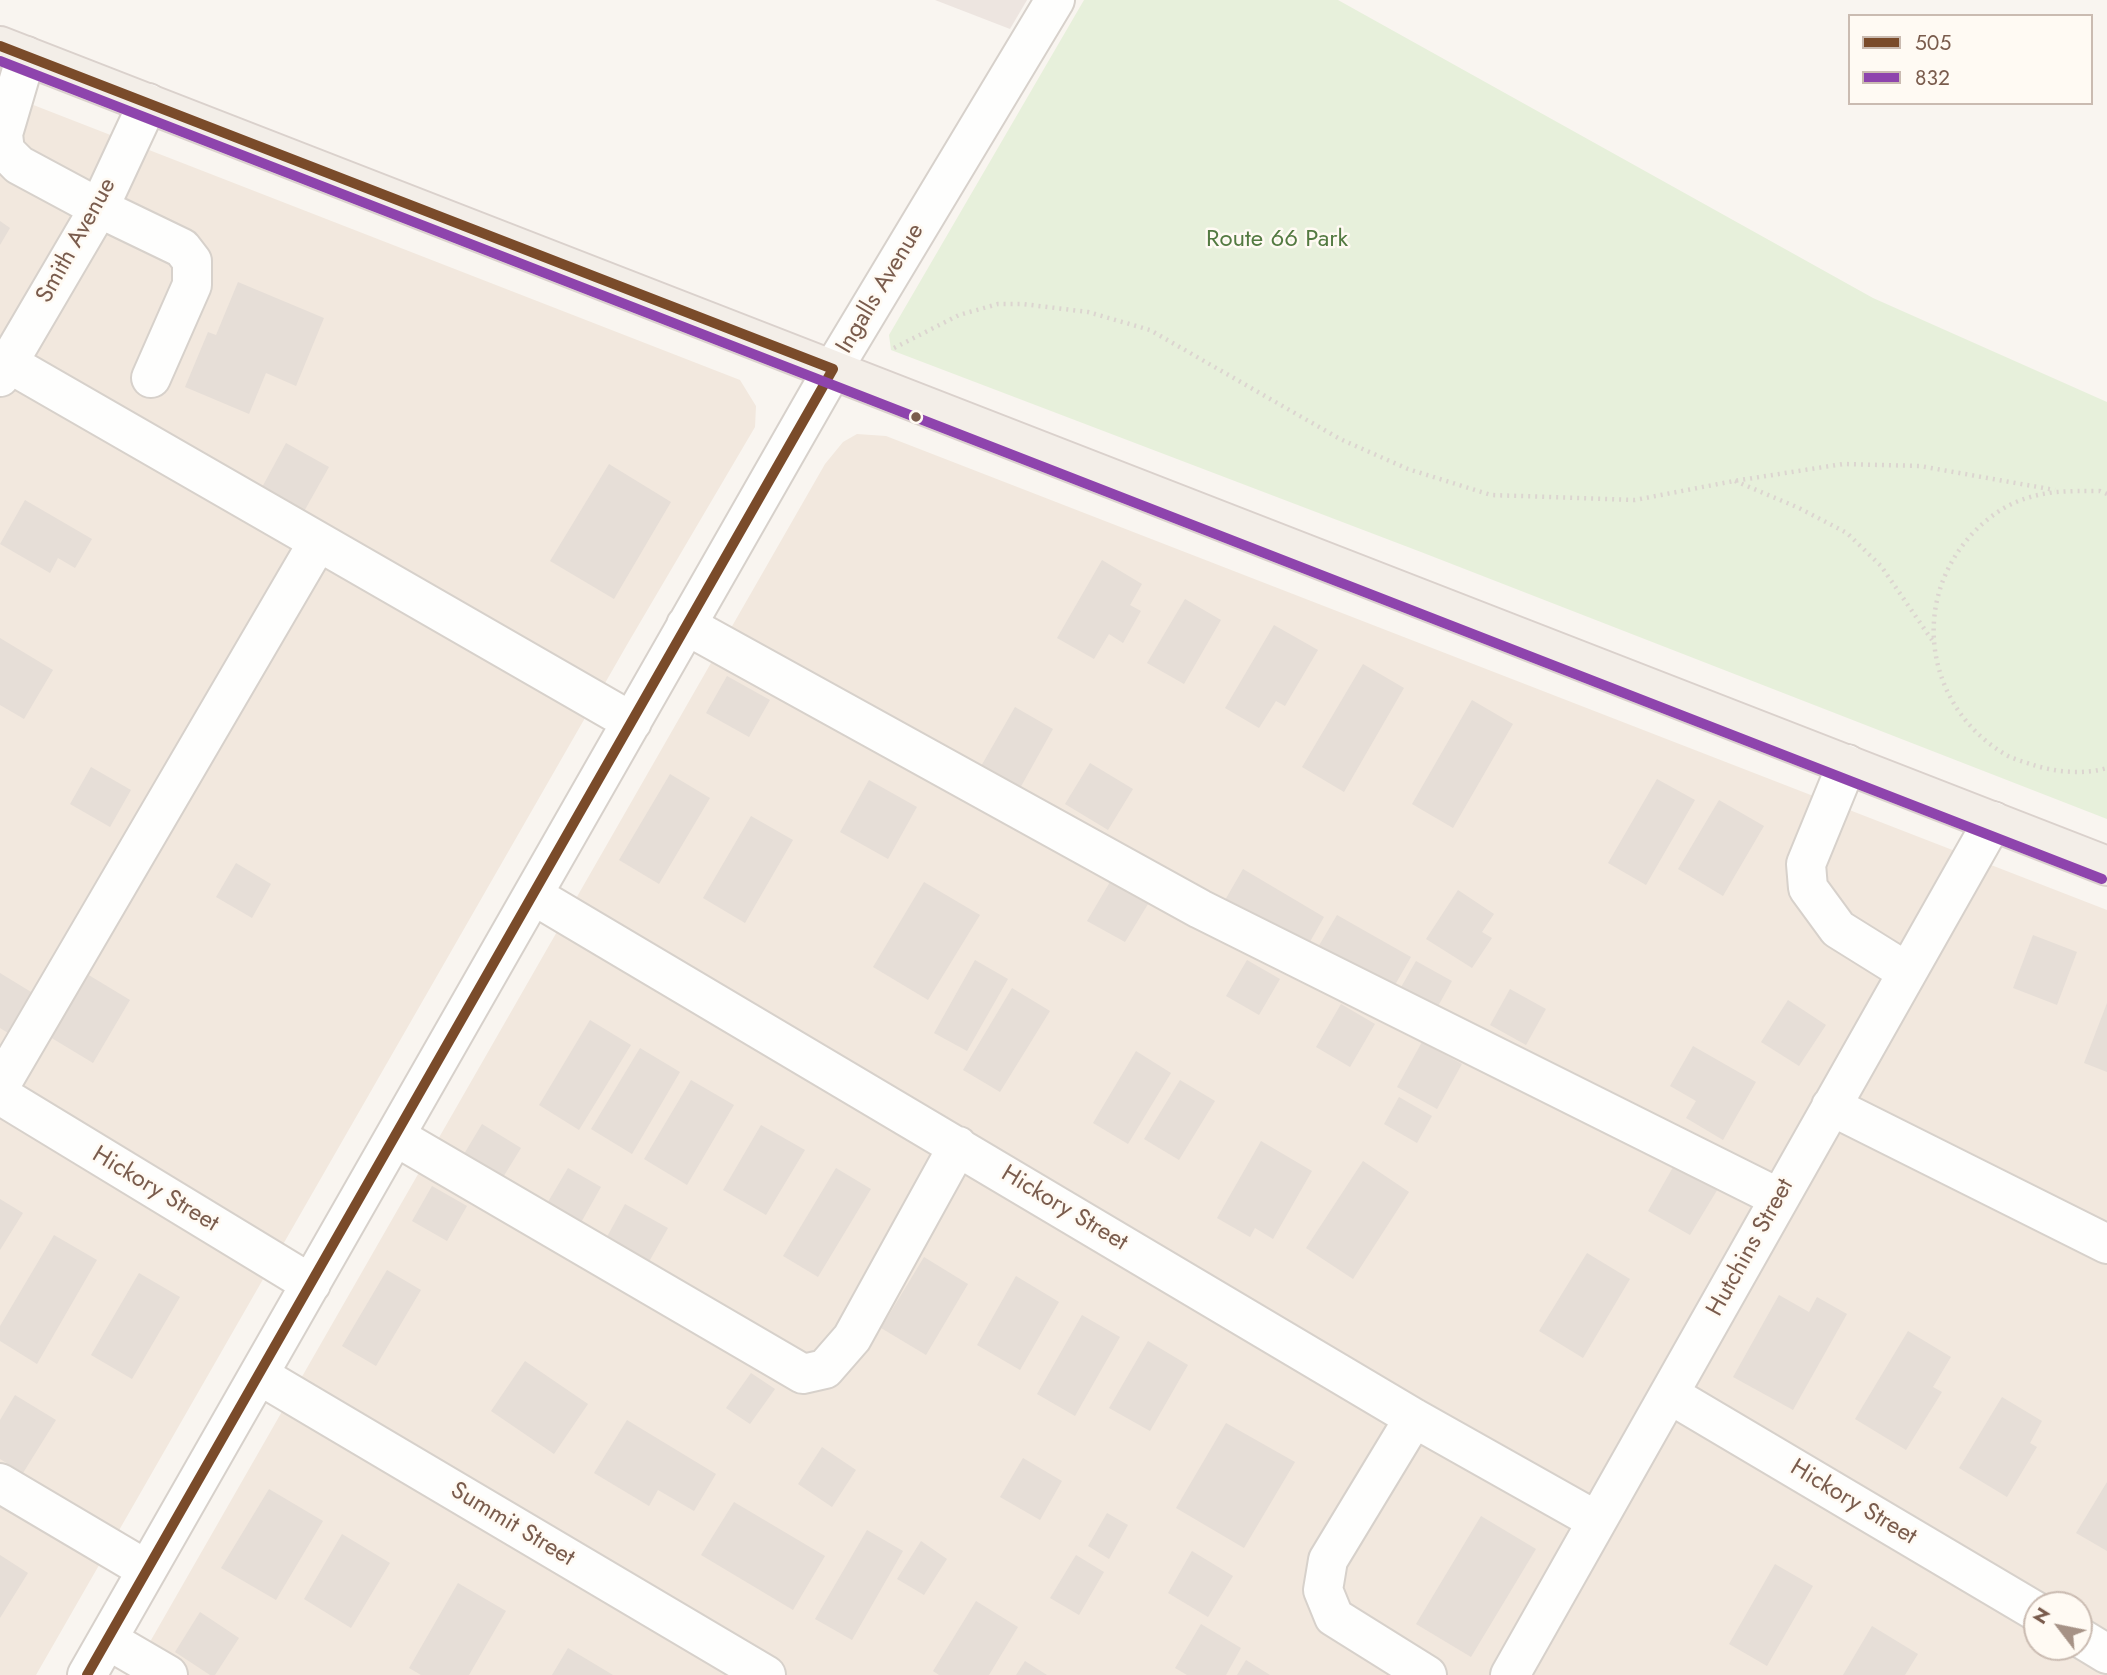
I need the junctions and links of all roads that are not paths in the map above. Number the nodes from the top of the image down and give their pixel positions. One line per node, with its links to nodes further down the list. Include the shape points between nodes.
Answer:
1 (1055, 0): 5 (street, Ingalls Avenue)
2 (13, 51): 3 (main road); 4 (street, via 5,151 19,165)
3 (148, 103): 4 (street, Smith Avenue); 5 (main road)
4 (99, 208): 6 (street, Smith Avenue); 7 (street, via 182,248 192,261 192,285)
5 (833, 369): 9 (street, Ingalls Avenue); 11 (main road)
6 (4, 370): 8 (street)
7 (151, 378)
8 (318, 542): 10 (street); 16 (street)
9 (686, 625): 10 (street, Ingalls Avenue); 21 (street, via 1200,909)
10 (632, 722): 14 (street, Ingalls Avenue)
11 (1847, 764): 12 (main road); 15 (street, via 1806,864 1808,888 1838,929)
12 (1993, 821): 13 (main road); 15 (street, Hutchins Street)
13 (2107, 866)
14 (533, 895): 19 (street, Ingalls Avenue); 20 (street, Hickory Street)
15 (1907, 972): 18 (street, Hutchins Street)
16 (0, 1086)
17 (0, 1096): 23 (street, Hickory Street)
18 (1831, 1106): 21 (street, Hutchins Street); 22 (street)
19 (395, 1136): 20 (street, via 803,1374 825,1369 852,1338); 23 (street, Ingalls Avenue)
20 (958, 1146): 26 (street, Hickory Street)
21 (1779, 1198): 25 (street, Hutchins Street)
22 (2107, 1244)
23 (310, 1284): 24 (street, Ingalls Avenue)
24 (259, 1374): 29 (street, Ingalls Avenue); 34 (street, Summit Street)
25 (1669, 1394): 28 (street, Hutchins Street); 30 (street, Hickory Street)
26 (1414, 1418): 28 (street, Hickory Street); 35 (street, via 1328,1560 1323,1590 1334,1617)
27 (0, 1483): 29 (street)
28 (1597, 1521): 36 (street, Hutchins Street)
29 (147, 1570): 31 (street, Ingalls Avenue)
30 (2023, 1604)
31 (107, 1640): 32 (street, Ingalls Avenue); 33 (street)
32 (88, 1675)
33 (168, 1675)
34 (766, 1675)
35 (1427, 1675)
36 (1510, 1675)

